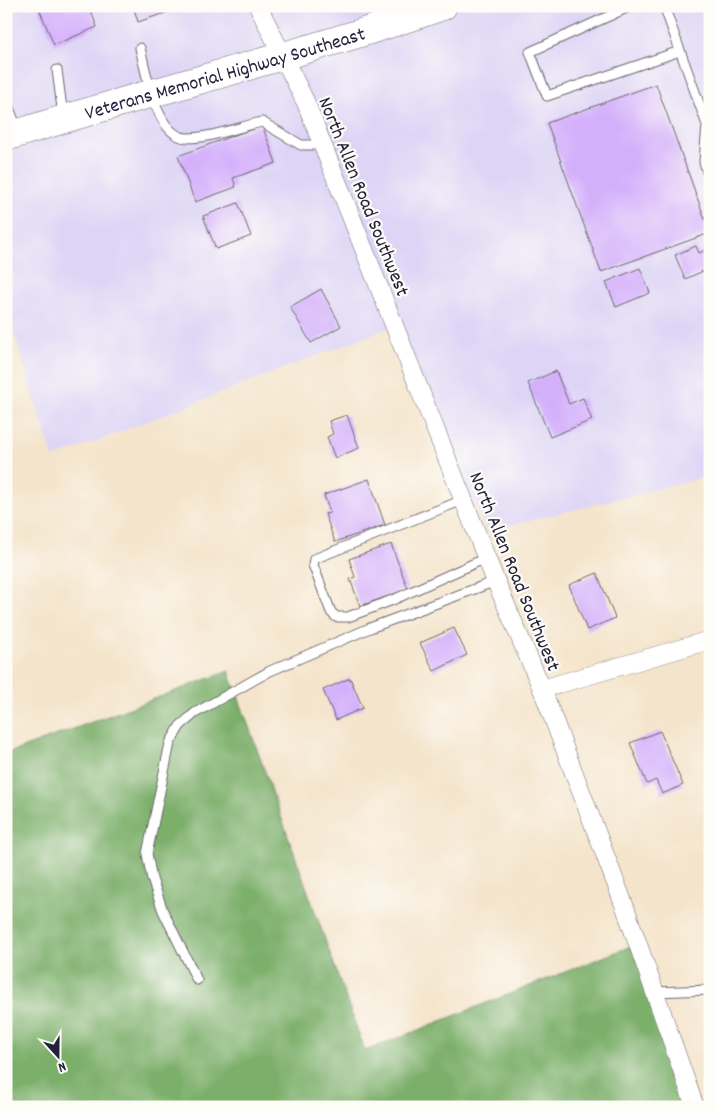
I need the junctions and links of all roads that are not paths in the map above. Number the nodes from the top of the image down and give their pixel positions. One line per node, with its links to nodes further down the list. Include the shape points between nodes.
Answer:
1 (258, 6): 7 (street, North Allen Road Southwest)
2 (442, 6): 7 (main road, Veterans Memorial Highway Southeast)
3 (632, 6): 6 (lane, via 530,52 547,96)
4 (664, 6): 6 (lane)
5 (140, 48): 9 (lane)
6 (680, 51): 12 (lane)
7 (284, 58): 9 (main road, Veterans Memorial Highway Southeast); 14 (street, North Allen Road Southwest)
8 (57, 70): 11 (lane)
9 (151, 94): 11 (main road, Veterans Memorial Highway Southeast); 14 (lane, via 173,134 186,138 262,122 301,145)
10 (6, 101): 13 (lane)
11 (64, 118): 13 (main road, Veterans Memorial Highway Southeast)
12 (708, 125): 15 (lane, via 704,162)
13 (12, 135)
14 (323, 145): 16 (street, North Allen Road Southwest)
15 (710, 181)
16 (463, 500): 17 (street, North Allen Road Southwest); 17 (lane, via 314,559 313,565 331,612 336,618 348,617)
17 (486, 558): 18 (street, North Allen Road Southwest)
18 (496, 581): 20 (street, North Allen Road Southwest); 21 (lane, via 370,628 270,671 196,712 180,726 170,743 147,854 163,911)
19 (710, 640): 20 (street)
20 (542, 689): 23 (street, North Allen Road Southwest)
21 (197, 980)
22 (710, 990): 23 (lane)
23 (654, 992): 24 (street, North Allen Road Southwest)
24 (695, 1107)

